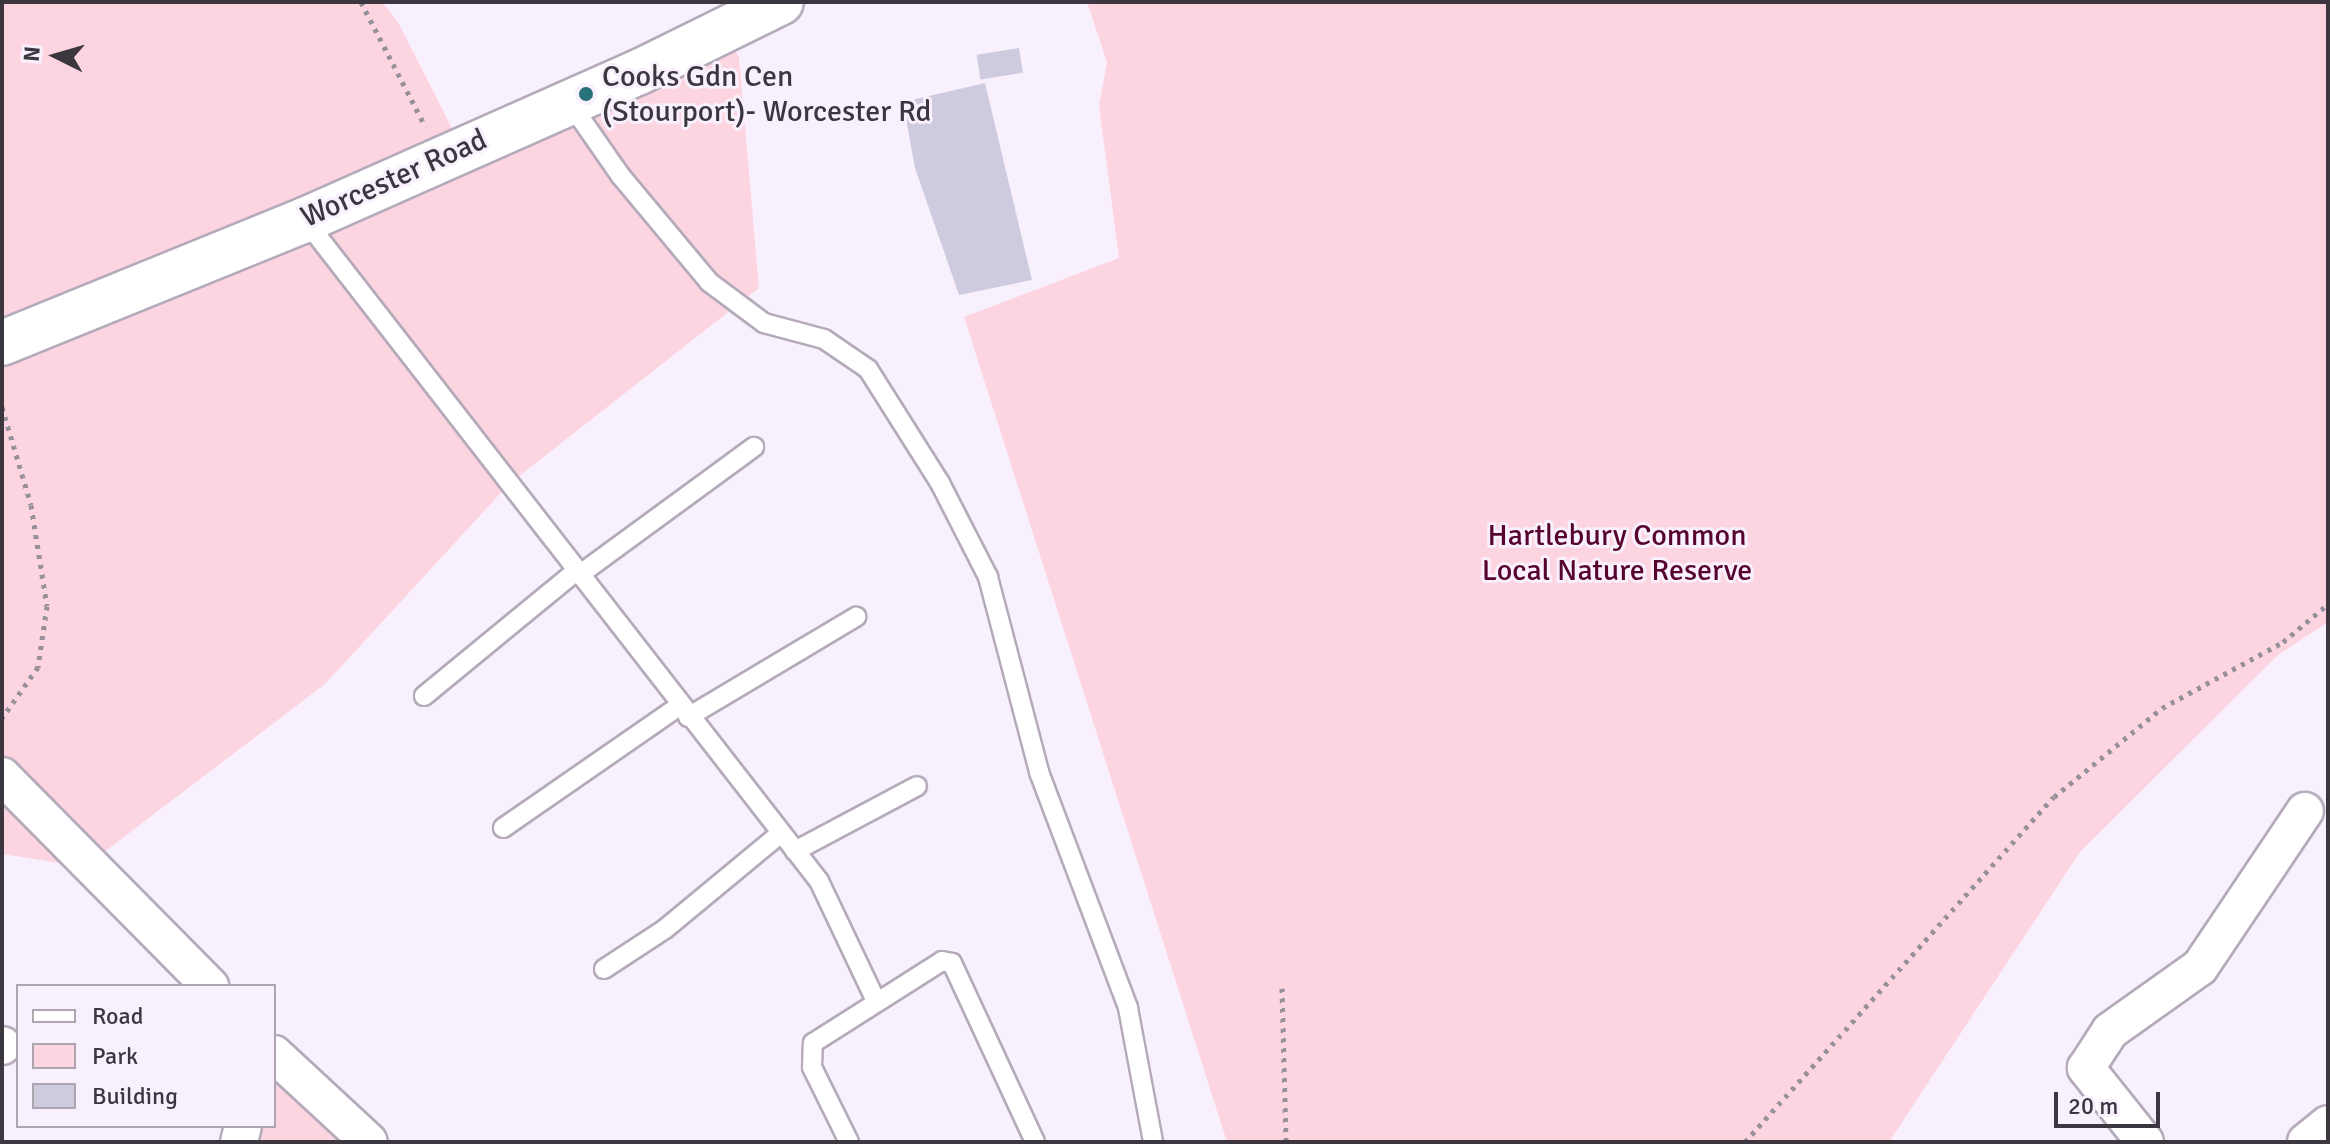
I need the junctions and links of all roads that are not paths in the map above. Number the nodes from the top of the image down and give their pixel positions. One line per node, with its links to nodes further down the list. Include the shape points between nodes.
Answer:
1 (781, 2): 2 (main road, Worcester Road)
2 (569, 101): 3 (main road, Worcester Road); 24 (lane, via 620,175 709,282 764,323 824,339 868,369 940,483 988,577 1039,772 1128,1008)
3 (305, 220): 4 (main road, Worcester Road); 6 (lane)
4 (2, 343)
5 (754, 447): 6 (lane)
6 (577, 573): 8 (lane); 9 (lane)
7 (856, 617): 9 (lane)
8 (424, 696)
9 (684, 712): 13 (lane); 14 (lane)
10 (2, 776): 17 (street)
11 (917, 786): 15 (lane)
12 (2305, 811): 25 (street, via 2200,967 2110,1031 2086,1068)
13 (503, 828)
14 (780, 834): 15 (lane); 16 (lane, via 665,929)
15 (795, 851): 18 (lane, via 819,881)
16 (604, 969)
17 (208, 984)
18 (876, 1001): 22 (lane, via 813,1043 811,1053 812,1067); 23 (lane, via 925,968 952,963)
19 (276, 1056): 21 (street)
20 (2328, 1124): 26 (street)
21 (369, 1142)
22 (849, 1142)
23 (1035, 1142)
24 (1153, 1142)
25 (2145, 1142)
26 (2306, 1142)

